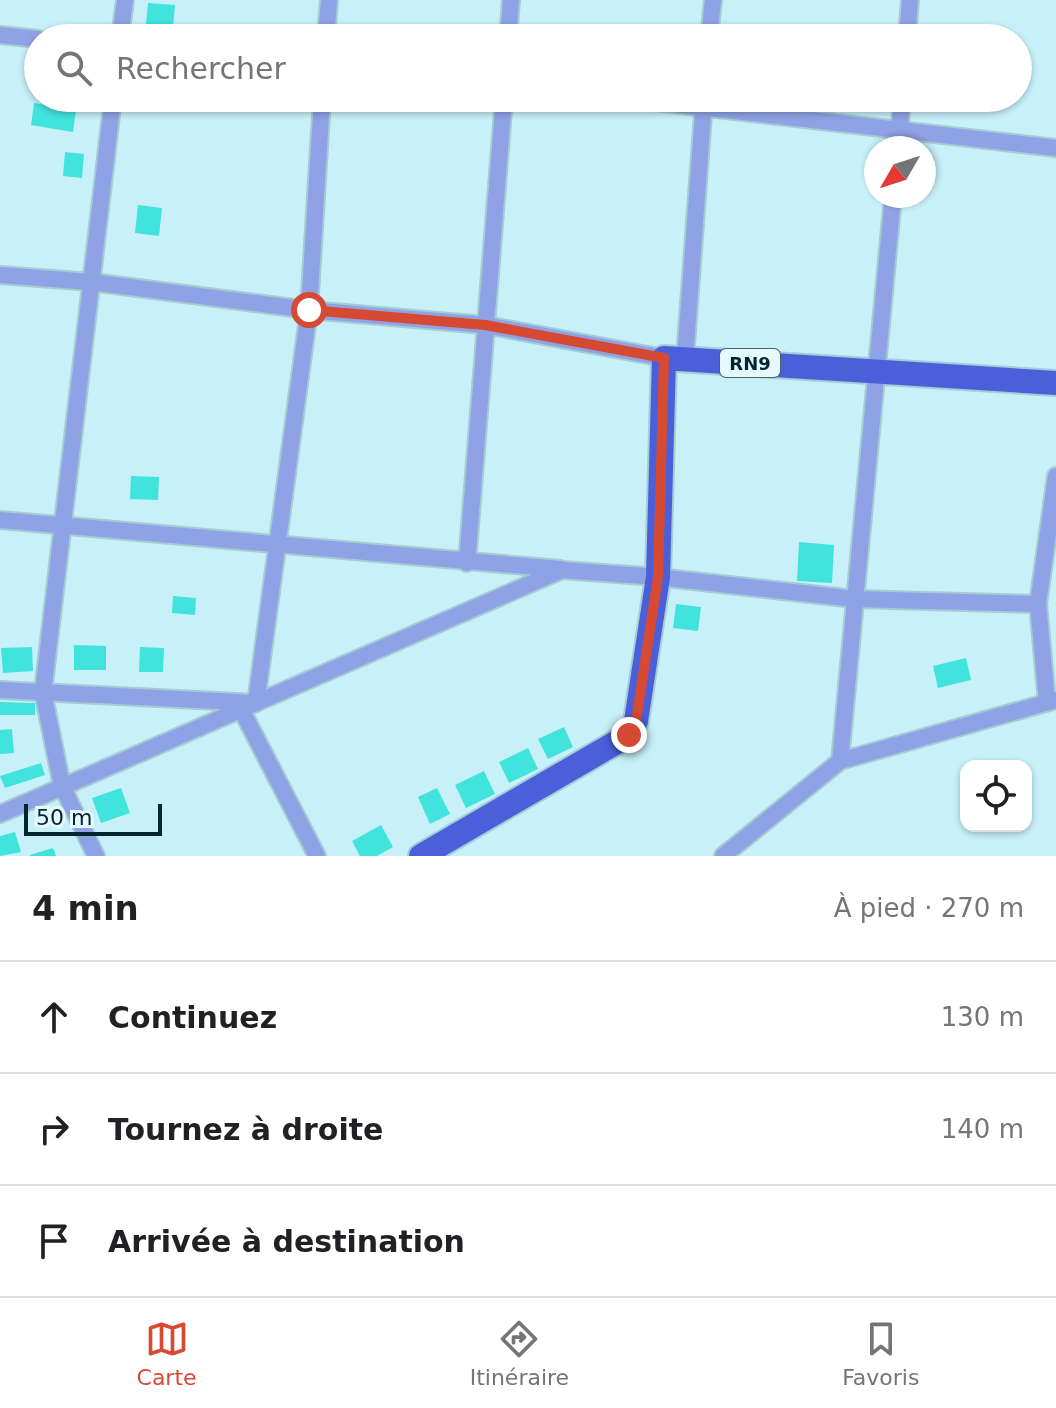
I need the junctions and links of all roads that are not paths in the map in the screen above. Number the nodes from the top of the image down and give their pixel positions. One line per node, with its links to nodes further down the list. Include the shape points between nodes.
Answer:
1 (125, 0): 6 (street)
2 (329, 0): 7 (street)
3 (511, 0): 8 (street)
4 (713, 0): 9 (street)
5 (910, 0): 10 (street)
6 (122, 24)
7 (327, 24)
8 (509, 24)
9 (710, 24)
10 (908, 24)
11 (0, 35): 12 (street)
12 (24, 38)
13 (111, 112): 24 (street)
14 (321, 112): 25 (street)
15 (503, 112): 26 (street)
16 (703, 112): 27 (street)
17 (769, 112): 19 (street)
18 (901, 112): 19 (street)
19 (900, 130): 20 (street); 21 (street)
20 (899, 136)
21 (1056, 148)
22 (892, 208): 28 (street)
23 (0, 275): 24 (street)
24 (91, 282): 25 (street); 32 (street)
25 (309, 310): 26 (street); 33 (street)
26 (485, 325): 27 (street); 34 (street)
27 (674, 358): 28 (main road, RN9); 36 (main road)
28 (876, 372): 29 (main road, RN9); 37 (street)
29 (1056, 383)
30 (1056, 476): 38 (street)
31 (0, 520): 32 (street)
32 (62, 526): 33 (street); 40 (street)
33 (277, 544): 34 (street); 42 (street)
34 (467, 563): 35 (street)
35 (562, 570): 36 (street); 42 (street)
36 (658, 577): 37 (street); 48 (main road, via 636,721 629,735)
37 (855, 599): 38 (street); 43 (street)
38 (1038, 604): 41 (street)
39 (0, 690): 40 (street)
40 (43, 692): 42 (street); 44 (street)
41 (1051, 701): 43 (street)
42 (248, 706): 44 (street); 47 (street)
43 (840, 761): 49 (street)
44 (62, 786): 45 (street); 46 (street)
45 (0, 814)
46 (96, 856)
47 (317, 856)
48 (421, 856)
49 (723, 856)

